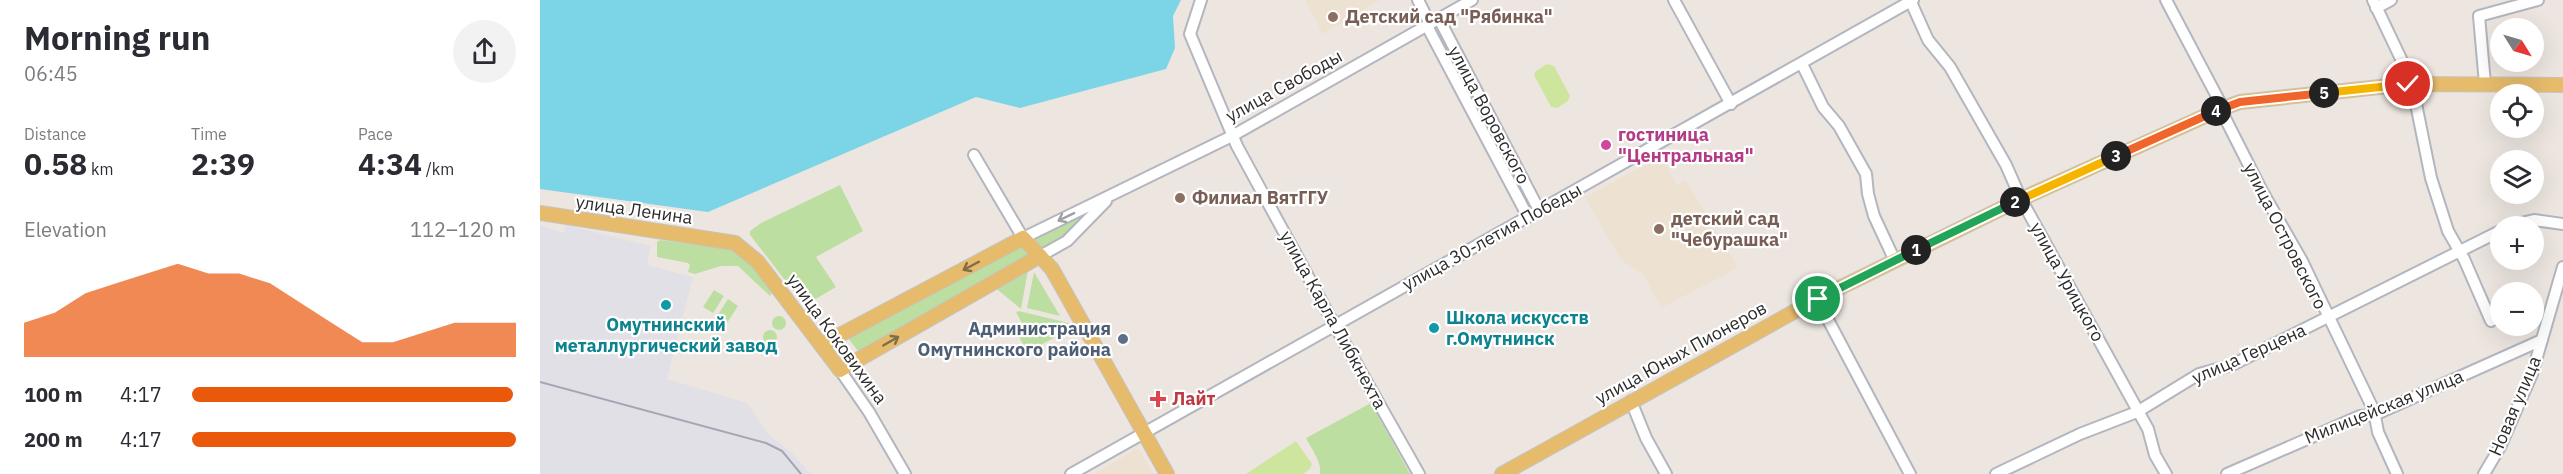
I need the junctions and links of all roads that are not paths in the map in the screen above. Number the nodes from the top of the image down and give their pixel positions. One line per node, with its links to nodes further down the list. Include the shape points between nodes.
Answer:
1 (1201, 0): 17 (street, улица Карла Либкнехта, via 1190,34)
2 (1418, 0): 10 (street, улица Воровского)
3 (1472, 0): 10 (street, улица Свободы)
4 (1674, 0): 15 (street)
5 (1911, 0): 11 (street, улица 30-летия Победы); 20 (street, улица Урицкого, via 1928,40 1950,67)
6 (2166, 0): 16 (street, улица Островского)
7 (2391, 0): 9 (street)
8 (2538, 0): 13 (street, via 2479,16)
9 (2374, 4): 12 (street)
10 (1432, 23): 17 (street, улица Свободы); 21 (street, улица Воровского); 23 (street)
11 (1802, 64): 15 (street, улица 30-летия Победы); 31 (street, via 1822,107 1839,126 1866,174 1874,216)
12 (2410, 84): 13 (main road, улица Юных Пионеров); 16 (main road, улица Юных Пионеров, via 2240,102); 29 (street, via 2431,177 2450,239)
13 (2486, 84): 14 (main road, улица Юных Пионеров)
14 (2563, 85)
15 (1731, 104): 21 (street, улица 30-летия Победы)
16 (2223, 108): 20 (main road, улица Юных Пионеров); 35 (street, улица Островского)
17 (1233, 136): 19 (street, улица Свободы); 36 (street, улица Карла Либкнехта)
18 (974, 155): 27 (street)
19 (1110, 196): 27 (street, улица Свободы, one-way to 27); 30 (street, улица Свободы, via 1067,241)
20 (2021, 199): 31 (main road, улица Юных Пионеров); 41 (street, улица Урицкого)
21 (1539, 210): 23 (street, улица 30-летия Победы)
22 (540, 213): 28 (main road, улица Ленина)
23 (1528, 217): 36 (street, улица 30-летия Победы)
24 (2544, 221): 25 (street)
25 (2563, 224)
26 (2490, 236): 29 (street, улица Герцена)
27 (1023, 238): 30 (main road); 38 (main road, улица Свободы, one-way to 38)
28 (724, 241): 38 (main road, улица Коковихина, via 735,243 758,262)
29 (2458, 250): 34 (street); 35 (street, улица Герцена)
30 (1040, 256): 39 (main road, улица Свободы, one-way to 30); 43 (main road, via 1052,269)
31 (1895, 261): 33 (main road, улица Юных Пионеров)
32 (2563, 267): 37 (street, Новая улица)
33 (1818, 299): 40 (main road, улица Юных Пионеров); 50 (street)
34 (2490, 317)
35 (2328, 318): 41 (street, улица Герцена, via 2232,365 2199,374); 42 (street, улица Островского)
36 (1335, 326): 43 (street, улица 30-летия Победы); 47 (street, улица Карла Либкнехта)
37 (2542, 340): 42 (street, Милицейская улица); 55 (street, Новая улица, via 2532,374)
38 (822, 345): 39 (main road, улица Коковихина)
39 (840, 370): 44 (street, улица Коковихина)
40 (1631, 401): 48 (main road, улица Юных Пионеров); 49 (street)
41 (2137, 412): 51 (street, улица Герцена, via 2079,434); 52 (street, улица Урицкого)
42 (2374, 415): 53 (street, Милицейская улица, via 2360,416); 54 (street, улица Островского)
43 (1144, 433): 45 (street, улица 30-летия Победы); 46 (main road)
44 (905, 474)
45 (1071, 474)
46 (1167, 474)
47 (1419, 474)
48 (1502, 474)
49 (1666, 474)
50 (1910, 474)
51 (1996, 474)
52 (2166, 474)
53 (2227, 474)
54 (2397, 474)
55 (2484, 474)

